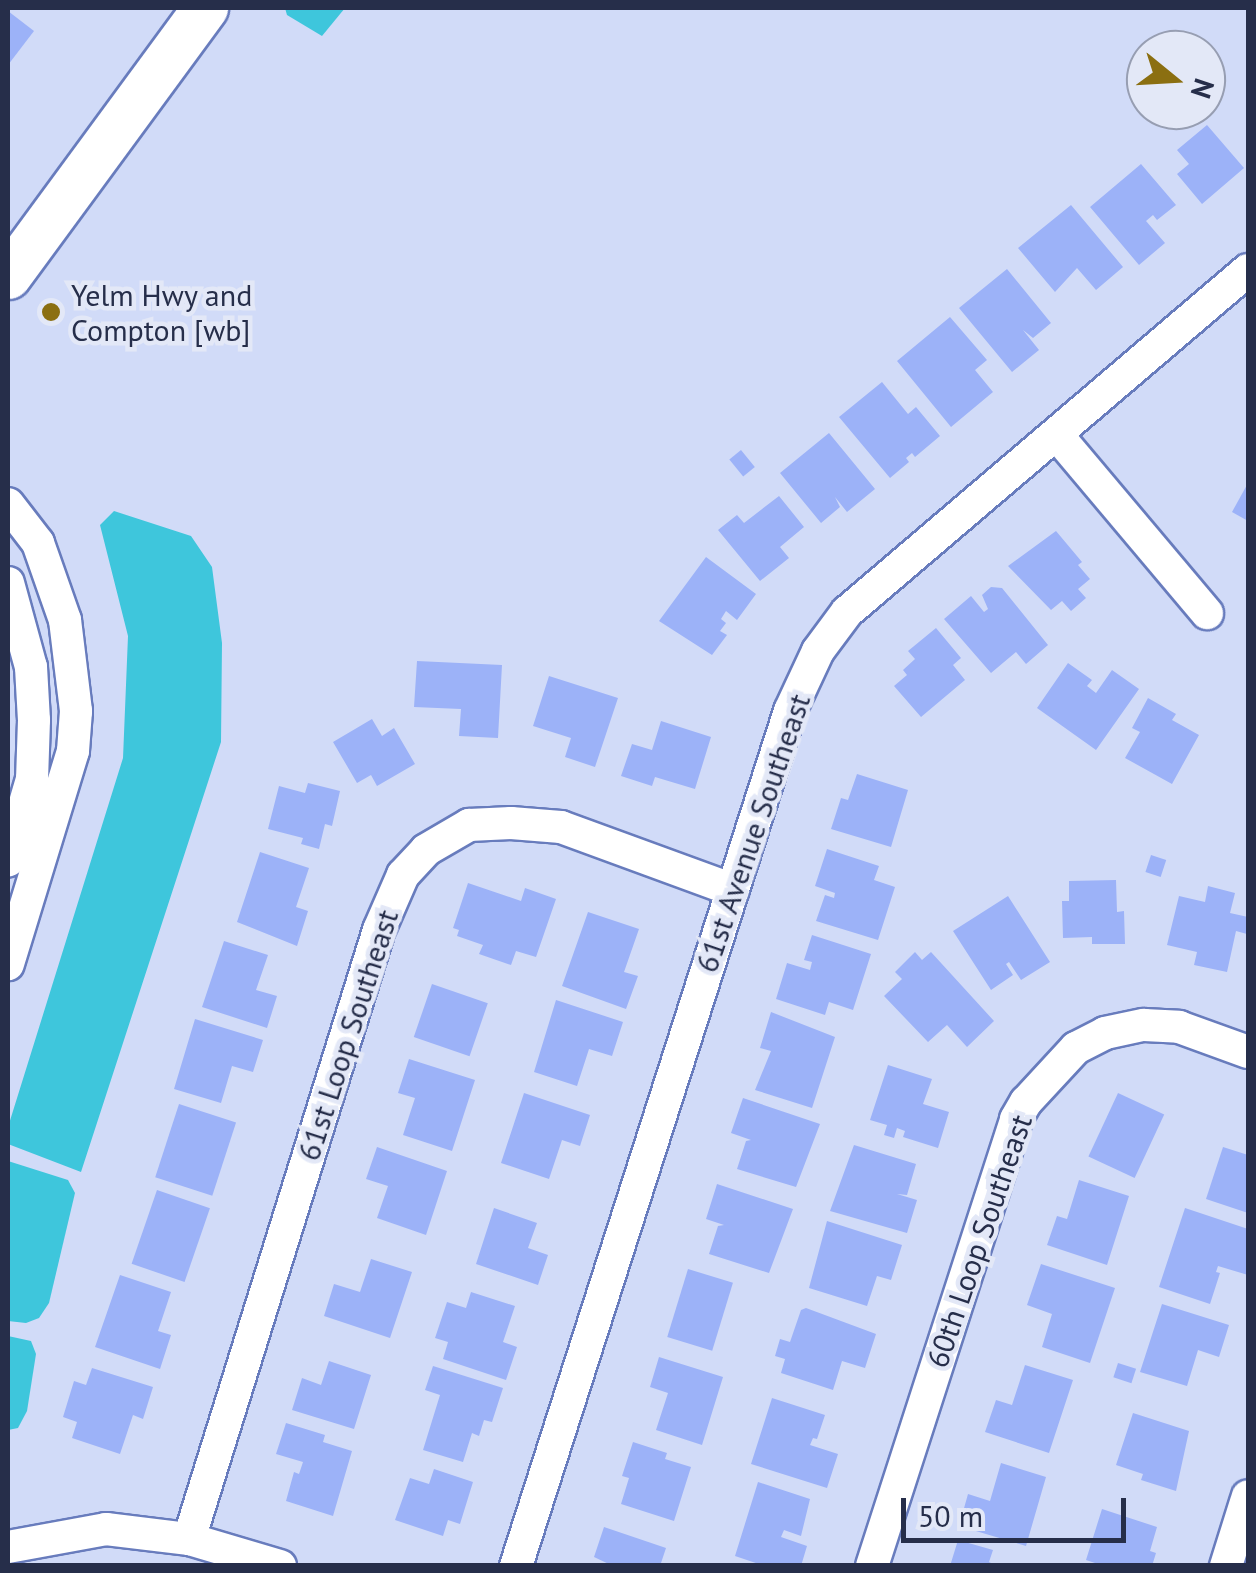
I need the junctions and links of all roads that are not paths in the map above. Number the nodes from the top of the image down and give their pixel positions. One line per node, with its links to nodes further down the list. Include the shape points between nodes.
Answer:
1 (205, 8): 3 (main road)
2 (1248, 270): 4 (street, 61st Avenue Southeast)
3 (8, 276)
4 (1056, 435): 7 (street); 9 (street, 61st Avenue Southeast, via 847,612 818,651 790,711)
5 (8, 504): 10 (street, via 38,543 65,620 76,712 74,751)
6 (8, 583): 8 (street, via 31,668 34,720 32,778)
7 (1207, 613)
8 (8, 860)
9 (733, 890): 13 (street, 61st Loop Southeast, via 561,827 511,823 470,825 426,850 403,874 379,930); 16 (street, 61st Avenue Southeast)
10 (8, 964)
11 (1248, 1052): 17 (street, 60th Loop Southeast, via 1179,1028 1144,1025 1076,1048 1039,1084 1016,1119)
12 (1248, 1496): 18 (street)
13 (189, 1539): 14 (street, via 106,1529); 15 (street)
14 (8, 1547)
15 (280, 1566)
16 (516, 1566)
17 (872, 1566)
18 (1226, 1566)

